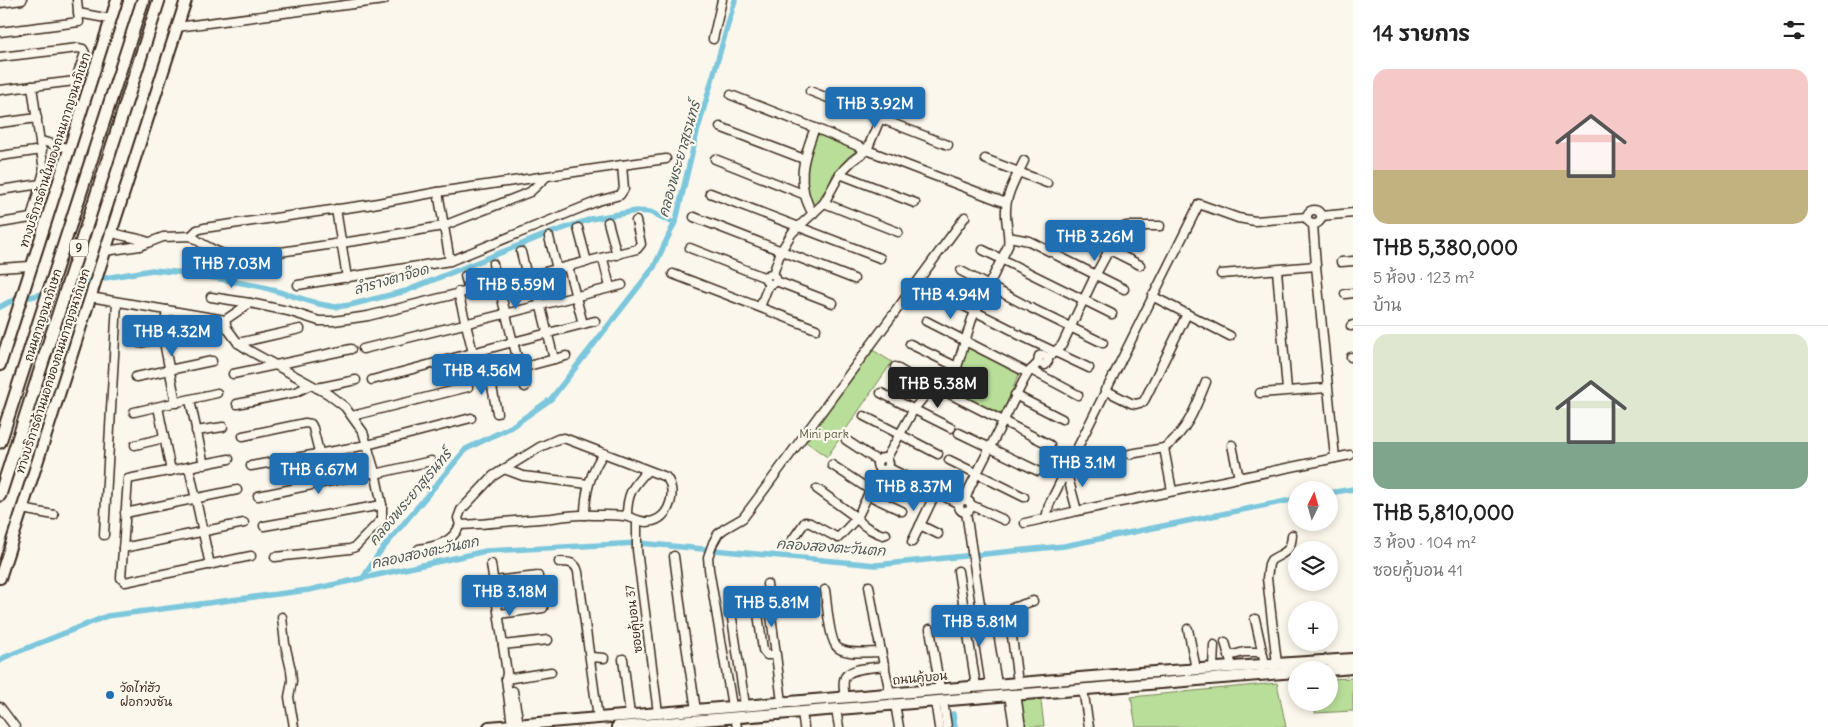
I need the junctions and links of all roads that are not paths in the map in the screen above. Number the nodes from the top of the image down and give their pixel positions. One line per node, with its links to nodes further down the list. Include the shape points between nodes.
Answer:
1 (22, 0): 9 (street)
2 (77, 0): 10 (street)
3 (117, 0): 11 (main road, ทางบริการด้านในของถนนกาญจนาภิเษก)
4 (143, 0): 200 (highway, ถนนกาญจนาภิเษก / 9)
5 (159, 0): 238 (highway, ถนนกาญจนาภิเษก / 9)
6 (186, 0): 12 (main road, ทางบริการด้านนอกของถนนกาญจนาภิเษก)
7 (384, 0): 12 (street)
8 (722, 0): 14 (street)
9 (0, 3)
10 (78, 12): 11 (street); 13 (street, via 79,22)
11 (111, 19): 27 (main road, ทางบริการด้านในของถนนกาญจนาภิเษก)
12 (177, 28): 64 (main road, ทางบริการด้านนอกของถนนกาญจนาภิเษก)
13 (0, 32)
14 (713, 39)
15 (0, 57): 16 (street, via 84,49 75,81)
16 (32, 86): 17 (street); 20 (street)
17 (0, 90)
18 (810, 91): 21 (street)
19 (730, 96): 24 (street)
20 (37, 118): 22 (street); 25 (street)
21 (880, 119): 26 (street); 29 (street)
22 (0, 123)
23 (720, 127): 32 (street)
24 (815, 128): 29 (street); 32 (street)
25 (41, 141): 27 (street); 28 (street)
26 (948, 145)
27 (68, 148): 90 (main road, ทางบริการด้านในของถนนกาญจนาภิเษก)
28 (42, 150): 30 (street); 41 (street, via 44,171)
29 (867, 150): 38 (street); 48 (street)
30 (0, 156)
31 (666, 158): 36 (street)
32 (804, 159): 45 (street)
33 (985, 159): 37 (street)
34 (715, 160): 45 (street)
35 (1024, 161): 37 (street)
36 (622, 165): 39 (street); 84 (street, via 624,189 620,196 598,201)
37 (1019, 172): 40 (street); 48 (street)
38 (840, 174): 46 (street); 47 (street)
39 (546, 177): 43 (street); 60 (street, via 530,192)
40 (1048, 183)
41 (41, 184): 42 (street); 58 (street, via 31,218)
42 (0, 190)
43 (438, 192): 49 (street); 60 (street)
44 (710, 193): 61 (street)
45 (803, 194): 51 (street)
46 (824, 203): 51 (street); 65 (street)
47 (915, 203)
48 (1006, 203): 70 (street)
49 (336, 209): 67 (street, via 204,228); 72 (street)
50 (1353, 213): 52 (street)
51 (813, 214): 61 (street)
52 (1321, 216): 54 (street, via 1313,210); 59 (street, via 1319,222)
53 (965, 217): 326 (street, via 743,518 724,529 713,543 708,557 709,569)
54 (1307, 217): 59 (street); 115 (street, via 1255,221 1199,204)
55 (694, 218): 78 (street)
56 (636, 221): 80 (street, via 640,248)
57 (608, 222): 80 (street)
58 (0, 223)
59 (1313, 224): 91 (street)
60 (443, 226): 72 (street); 84 (street)
61 (799, 226): 78 (street); 81 (street)
62 (1160, 226): 76 (street, via 1123,227)
63 (578, 228): 86 (street)
64 (112, 232): 68 (street); 77 (main road, ทางบริการด้านนอกของถนนกาญจนาภิเษก)
65 (898, 232)
66 (1074, 232): 76 (street)
67 (191, 236): 71 (street); 72 (street, via 224,254 240,258)
68 (125, 237): 71 (street); 73 (street)
69 (549, 237): 94 (street)
70 (1009, 237): 83 (street); 98 (street, via 1029,241)
71 (148, 242): 73 (street)
72 (342, 242): 102 (street)
73 (122, 248): 77 (street)
74 (690, 248): 103 (street)
75 (983, 250): 83 (street)
76 (1109, 250): 89 (street); 98 (street)
77 (105, 251): 116 (main road, ทางบริการด้านนอกของถนนกาญจนาภิเษก)
78 (781, 251): 103 (street); 104 (street)
79 (521, 252): 101 (street)
80 (617, 255): 82 (street)
81 (880, 258)
82 (603, 259): 86 (street); 109 (street)
83 (1002, 259): 108 (street); 118 (street)
84 (450, 261): 102 (street)
85 (1353, 261): 87 (street)
86 (587, 262): 92 (street)
87 (1342, 262)
88 (493, 264): 105 (street)
89 (1140, 265)
90 (30, 266): 93 (street); 154 (main road, ทางบริการด้านในของถนนกาญจนาภิเษก)
91 (1316, 266): 95 (street); 172 (street)
92 (568, 267): 94 (street); 113 (street)
93 (0, 268)
94 (557, 269): 101 (street)
95 (1277, 270): 99 (street); 174 (street)
96 (960, 271): 108 (street)
97 (673, 274): 123 (street)
98 (1096, 274): 110 (street); 118 (street)
99 (1221, 274)
100 (465, 276): 111 (street)
101 (530, 276): 105 (street); 122 (street)
102 (347, 278): 106 (street)
103 (771, 279): 121 (street); 123 (street)
104 (854, 279)
105 (497, 283): 111 (street); 126 (street)
106 (298, 285)
107 (622, 285): 109 (street)
108 (989, 285): 125 (street); 134 (street)
109 (610, 287): 113 (street)
110 (1124, 289)
111 (468, 290): 112 (street)
112 (458, 292): 120 (street, via 334,322); 132 (street)
113 (576, 296): 122 (street); 133 (street)
114 (944, 296): 125 (street)
115 (1152, 296): 128 (street); 173 (street)
116 (90, 297): 119 (street); 244 (main road, ทางบริการด้านนอกของถนนกาญจนาภิเษก)
117 (211, 297): 120 (street)
118 (1083, 301): 127 (street); 134 (street)
119 (117, 302): 124 (street); 263 (street)
120 (250, 303): 129 (street)
121 (833, 303)
122 (540, 305): 126 (street); 138 (street)
123 (760, 307): 135 (street)
124 (167, 310): 129 (street); 140 (street)
125 (976, 312): 141 (street); 149 (street)
126 (505, 314): 132 (street); 142 (street)
127 (1112, 314)
128 (1187, 314): 139 (street); 173 (street, via 1143,402 1132,403)
129 (225, 320): 144 (street)
130 (595, 321): 133 (street)
131 (926, 321): 141 (street)
132 (466, 324): 148 (street); 150 (street)
133 (583, 324): 138 (street)
134 (1070, 327): 145 (street); 149 (street)
135 (816, 328)
136 (204, 329): 140 (street)
137 (300, 329): 144 (street)
138 (548, 333): 142 (street); 152 (street)
139 (1230, 336)
140 (163, 337): 143 (street); 160 (street)
141 (966, 340): 156 (street); 161 (street)
142 (513, 342): 150 (street); 157 (street)
143 (138, 343)
144 (238, 343): 155 (street)
145 (1103, 343)
146 (910, 344): 156 (street)
147 (351, 349): 155 (street)
148 (363, 349)
149 (1056, 352): 159 (street); 161 (street, via 1048,358 1040,355 1038,363)
150 (473, 354): 164 (street, via 480,377); 166 (street)
151 (566, 356): 152 (street)
152 (554, 359): 157 (street)
153 (212, 361): 160 (street)
154 (0, 365)
155 (276, 365): 162 (street); 169 (street)
156 (957, 367): 168 (street)
157 (520, 368): 164 (street); 171 (street)
158 (894, 368): 168 (street)
159 (1089, 368)
160 (169, 369): 163 (street); 181 (street)
161 (1029, 371): 178 (street); 179 (street)
162 (233, 374)
163 (136, 376)
164 (490, 376): 186 (street)
165 (356, 380): 169 (street)
166 (372, 380)
167 (1206, 382): 206 (street, via 1186,426)
168 (933, 386): 184 (street); 191 (street)
169 (314, 387): 182 (street); 187 (street, via 345,407)
170 (468, 387): 187 (street)
171 (525, 388)
172 (1327, 388): 174 (street); 212 (street)
173 (1106, 390): 226 (street)
174 (1287, 390): 177 (street)
175 (216, 393): 180 (street)
176 (881, 393): 184 (street)
177 (1260, 393)
178 (1015, 395): 190 (street); 191 (street)
179 (1078, 395)
180 (190, 400): 181 (street); 194 (street)
181 (176, 403): 183 (street)
182 (237, 404)
183 (158, 407): 185 (street); 198 (street)
184 (914, 409): 193 (street); 196 (street)
185 (134, 412)
186 (497, 412)
187 (352, 416): 202 (street)
188 (864, 416): 196 (street)
189 (471, 418): 202 (street)
190 (1062, 419)
191 (1003, 421): 203 (street); 205 (street)
192 (223, 427): 194 (street)
193 (951, 428)
194 (196, 431): 218 (street)
195 (959, 433): 205 (street)
196 (900, 434): 209 (street); 213 (street)
197 (243, 436): 207 (street, via 310,424)
198 (164, 438): 201 (street); 227 (street)
199 (846, 440): 217 (street)
200 (0, 442)
201 (135, 444)
202 (367, 444): 207 (street); 229 (street)
203 (1050, 445)
204 (1232, 445): 231 (street)
205 (990, 448): 228 (street); 230 (street)
206 (1164, 448): 210 (street); 235 (street)
207 (319, 452): 220 (street)
208 (604, 454): 223 (street, via 571,440 558,439); 224 (street); 232 (street)
209 (938, 454)
210 (1130, 454)
211 (1350, 455): 212 (street)
212 (1335, 458): 231 (street)
213 (886, 459): 217 (street); 222 (street)
214 (229, 460): 218 (street)
215 (949, 460): 230 (street)
216 (432, 461): 229 (street)
217 (878, 461): 225 (street)
218 (204, 464): 221 (street)
219 (832, 465): 237 (street)
220 (251, 466)
221 (190, 468): 227 (street); 241 (street)
222 (888, 468): 225 (street); 236 (street)
223 (504, 469): 232 (street, via 523,476); 257 (street, via 486,481 461,510)
224 (647, 470): 250 (street, via 629,494); 254 (street, via 662,474 670,482 671,501 656,520)
225 (880, 470): 237 (street)
226 (1066, 470): 245 (street); 252 (street)
227 (171, 471): 247 (street, via 128,480)
228 (1038, 471)
229 (375, 473): 239 (street); 243 (street)
230 (976, 474): 240 (street); 242 (street)
231 (1239, 478): 235 (street)
232 (588, 484): 249 (street)
233 (816, 489): 251 (street)
234 (237, 490): 241 (street)
235 (1172, 491): 245 (street)
236 (936, 492): 242 (street); 258 (street)
237 (869, 493): 246 (street); 251 (street)
238 (0, 495)
239 (258, 496)
240 (1024, 496)
241 (196, 498): 247 (street); 260 (street)
242 (965, 503): 253 (street); 315 (street, via 969,511 966,512 979,614)
243 (382, 506): 259 (street); 271 (street, via 382,521 350,550)
244 (22, 509): 248 (street); 277 (main road, ทางบริการด้านนอกของถนนกาญจนาภิเษก)
245 (1077, 511): 252 (street)
246 (902, 512)
247 (125, 513): 267 (street)
248 (54, 515)
249 (585, 515): 250 (street); 257 (street)
250 (627, 516): 254 (street)
251 (857, 518): 261 (street, via 876,532); 265 (street, via 838,538 805,522)
252 (1046, 518): 256 (street)
253 (1004, 520)
254 (637, 521): 331 (street, ซอยคู้บอน 37, via 637,550)
255 (244, 523): 260 (street)
256 (1025, 523)
257 (460, 525): 268 (street, via 447,542)
258 (920, 525): 262 (street); 266 (street)
259 (264, 526)
260 (203, 531): 267 (street); 273 (street)
261 (886, 534)
262 (938, 534)
263 (104, 535)
264 (1292, 535): 303 (street, via 1290,547 1271,560 1267,578)
265 (791, 542)
266 (912, 542)
267 (123, 548): 273 (street, via 121,576 125,582)
268 (419, 549)
269 (251, 556): 273 (street)
270 (674, 556): 329 (street)
271 (275, 557)
272 (559, 562): 297 (street, via 571,563 577,568)
273 (210, 564)
274 (492, 564): 278 (street)
275 (958, 571): 316 (street)
276 (538, 576): 278 (street)
277 (0, 578)
278 (494, 581): 285 (street)
279 (767, 584): 323 (street)
280 (869, 586): 294 (street)
281 (825, 590): 294 (street, via 836,647)
282 (1033, 601): 314 (street, via 1012,608 1009,613)
283 (730, 605): 325 (street)
284 (543, 608): 285 (street)
285 (498, 614): 292 (street)
286 (282, 617): 340 (street, via 291,670 289,697)
287 (1255, 619): 295 (street)
288 (930, 629): 317 (street)
289 (1188, 629): 309 (street)
290 (548, 640): 292 (street)
291 (1225, 642): 296 (street)
292 (503, 646): 313 (street)
293 (1214, 646): 307 (street)
294 (881, 652): 305 (street)
295 (1262, 652): 296 (street); 302 (street)
296 (1229, 656): 306 (street)
297 (591, 657): 298 (street); 333 (street)
298 (604, 658)
299 (623, 659): 332 (street)
300 (1353, 659): 301 (main road, ถนนคู้บอน)
301 (1338, 662)
302 (1265, 664): 303 (main road, ถนนคู้บอน); 306 (main road, ถนนคู้บอน)
303 (1277, 664): 304 (main road, ถนนคู้บอน)
304 (1288, 665)
305 (885, 666): 319 (street); 321 (street, via 847,674)
306 (1232, 666): 307 (main road, ถนนคู้บอน)
307 (1213, 668): 309 (main road, ถนนคู้บอน)
308 (1353, 668): 310 (main road)
309 (1196, 669): 314 (main road, ถนนคู้บอน)
310 (1338, 669)
311 (551, 672): 313 (street)
312 (1288, 673): 318 (main road, ถนนคู้บอน)
313 (508, 677): 337 (street)
314 (1018, 683): 315 (main road, ถนนคู้บอน)
315 (994, 685): 316 (main road, ถนนคู้บอน)
316 (976, 686): 317 (main road, ถนนคู้บอน)
317 (940, 689): 319 (main road, ถนนคู้บอน)
318 (1083, 689): 320 (main road, ถนนคู้บอน); 350 (street)
319 (890, 694): 321 (main road, ถนนคู้บอน)
320 (1012, 695): 322 (main road, ถนนคู้บอน); 348 (street); 349 (street)
321 (845, 697): 323 (main road, ถนนคู้บอน)
322 (939, 701): 324 (main road, ถนนคู้บอน); 346 (street); 347 (street)
323 (782, 702): 325 (main road, ถนนคู้บอน)
324 (895, 704): 328 (main road, ถนนคู้บอน); 345 (street)
325 (745, 705): 326 (main road, ถนนคู้บอน)
326 (732, 706): 329 (main road, ถนนคู้บอน)
327 (0, 707): 339 (street)
328 (836, 709): 330 (main road, ถนนคู้บอน); 344 (street)
329 (696, 710): 331 (main road, ถนนคู้บอน)
330 (802, 712): 334 (main road, ถนนคู้บอน); 343 (street)
331 (658, 713): 332 (main road, ถนนคู้บอน)
332 (630, 715): 333 (main road, ถนนคู้บอน)
333 (598, 718): 337 (main road, ถนนคู้บอน)
334 (736, 722): 335 (main road, ถนนคู้บอน)
335 (716, 723): 336 (main road, ถนนคู้บอน)
336 (697, 724): 338 (main road, ถนนคู้บอน)
337 (516, 725): 341 (main road, ถนนคู้บอน)
338 (659, 725): 342 (main road, ถนนคู้บอน)
339 (15, 727)
340 (294, 727)
341 (489, 727)
342 (617, 727)
343 (804, 727)
344 (839, 727)
345 (899, 727)
346 (939, 727)
347 (948, 727)
348 (1014, 727)
349 (1021, 727)
350 (1089, 727)

